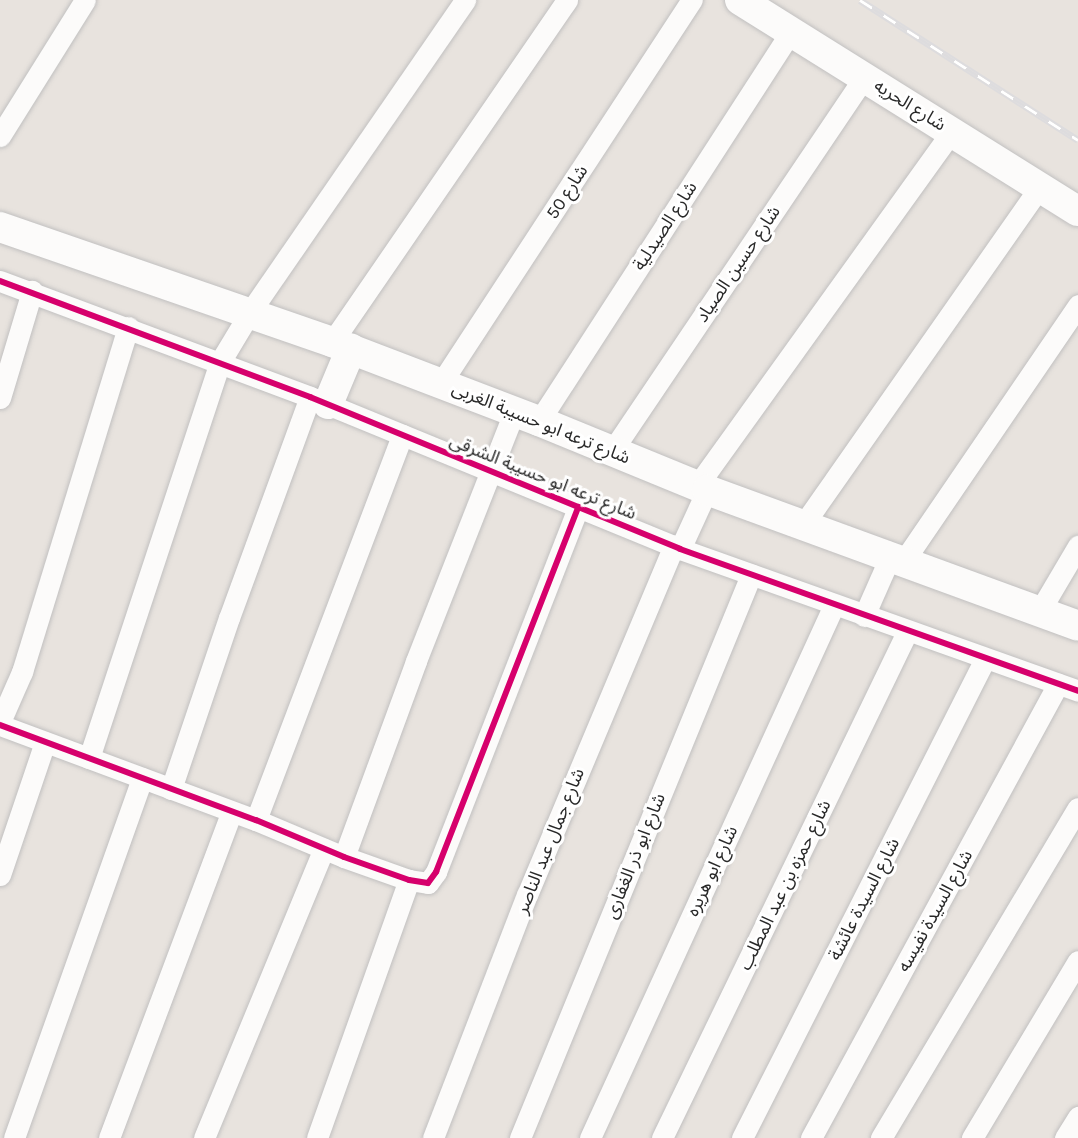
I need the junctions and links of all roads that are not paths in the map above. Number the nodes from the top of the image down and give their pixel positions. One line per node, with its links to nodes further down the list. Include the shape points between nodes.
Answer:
1 (85, 0): 9 (street)
2 (465, 0): 16 (street)
3 (567, 0): 18 (street)
4 (692, 0): 20 (street, شارع 50)
5 (740, 0): 6 (street, شارع الحريه)
6 (791, 31): 7 (street, شارع الحريه); 23 (street, شارع الصيدلية)
7 (864, 77): 8 (street, شارع الحريه); 25 (street, شارع حسين الصياد)
8 (952, 131): 10 (street, شارع الحريه); 27 (street, شارع جمال عبد الناصر)
9 (0, 136)
10 (1040, 187): 11 (street, شارع الحريه); 29 (street)
11 (1078, 211)
12 (0, 227): 16 (street, شارع ترعه ابو حسيبة الغربى)
13 (0, 281): 14 (street, شارع ترعه ابو حسيبة الشرقى)
14 (32, 291): 17 (street, شارع ترعه ابو حسيبة الشرقى); 21 (street)
15 (1078, 305): 32 (street)
16 (250, 312): 18 (street, شارع ترعه ابو حسيبة الغربى); 19 (street)
17 (128, 327): 19 (street, شارع ترعه ابو حسيبة الشرقى); 41 (street, via 22,672)
18 (341, 345): 20 (street, شارع ترعه ابو حسيبة الغربى); 22 (street)
19 (220, 362): 22 (street, شارع ترعه ابو حسيبة الشرقى); 43 (street)
20 (441, 383): 23 (street, شارع ترعه ابو حسيبة الغربى)
21 (0, 398)
22 (319, 400): 24 (street, شارع ترعه ابو حسيبة الشرقى); 45 (street, via 229,618)
23 (526, 416): 25 (street, شارع ترعه ابو حسيبة الغربى); 26 (street, شارع الصيدلية)
24 (402, 435): 26 (street, شارع ترعه ابو حسيبة الشرقى); 48 (street)
25 (612, 451): 27 (street, شارع ترعه ابو حسيبة الغربى)
26 (490, 472): 28 (street, شارع ترعه ابو حسيبة الشرقى); 49 (street, شارع الصيدلية)
27 (702, 488): 29 (street, شارع ترعه ابو حسيبة الغربى); 31 (street, شارع جمال عبد الناصر)
28 (578, 507): 31 (street, شارع ترعه ابو حسيبة الشرقى); 51 (street, via 436,872 428,883)
29 (803, 525): 32 (street, شارع ترعه ابو حسيبة الغربى)
30 (1078, 546): 35 (street)
31 (677, 548): 33 (street, شارع ترعه ابو حسيبة الشرقى); 58 (street, شارع جمال عبد الناصر, via 536,874)
32 (896, 559): 35 (street, شارع ترعه ابو حسيبة الغربى); 36 (street)
33 (751, 575): 34 (street, شارع ترعه ابو حسيبة الشرقى); 59 (street, شارع ابو ذر الغفارى)
34 (834, 605): 36 (street, شارع ترعه ابو حسيبة الشرقى); 60 (street, شارع ابو هريره)
35 (1039, 612): 37 (street, شارع ترعه ابو حسيبة الغربى)
36 (864, 616): 38 (street, شارع ترعه ابو حسيبة الشرقى)
37 (1078, 626)
38 (908, 632): 39 (street, شارع ترعه ابو حسيبة الشرقى); 61 (street, شارع حمزه بن عبد المطلب)
39 (985, 659): 40 (street, شارع ترعه ابو حسيبة الشرقى); 62 (street, شارع السيدة عائشة)
40 (1068, 688): 63 (street, شارع السيدة نفيسه)
41 (0, 723): 42 (street)
42 (45, 742): 43 (street); 50 (street)
43 (89, 759): 44 (street)
44 (142, 778): 45 (street); 54 (street)
45 (171, 789): 47 (street)
46 (1078, 808): 64 (street)
47 (231, 813): 48 (street); 55 (street)
48 (256, 820): 49 (street)
49 (334, 853): 51 (street); 56 (street, شارع الصيدلية)
50 (0, 875)
51 (410, 880): 57 (street)
52 (1078, 962): 65 (street)
53 (1078, 1117): 66 (street)
54 (14, 1138)
55 (109, 1138)
56 (204, 1138)
57 (317, 1138)
58 (433, 1138)
59 (520, 1138)
60 (590, 1138)
61 (662, 1138)
62 (742, 1138)
63 (811, 1138)
64 (881, 1138)
65 (972, 1138)
66 (1065, 1138)

